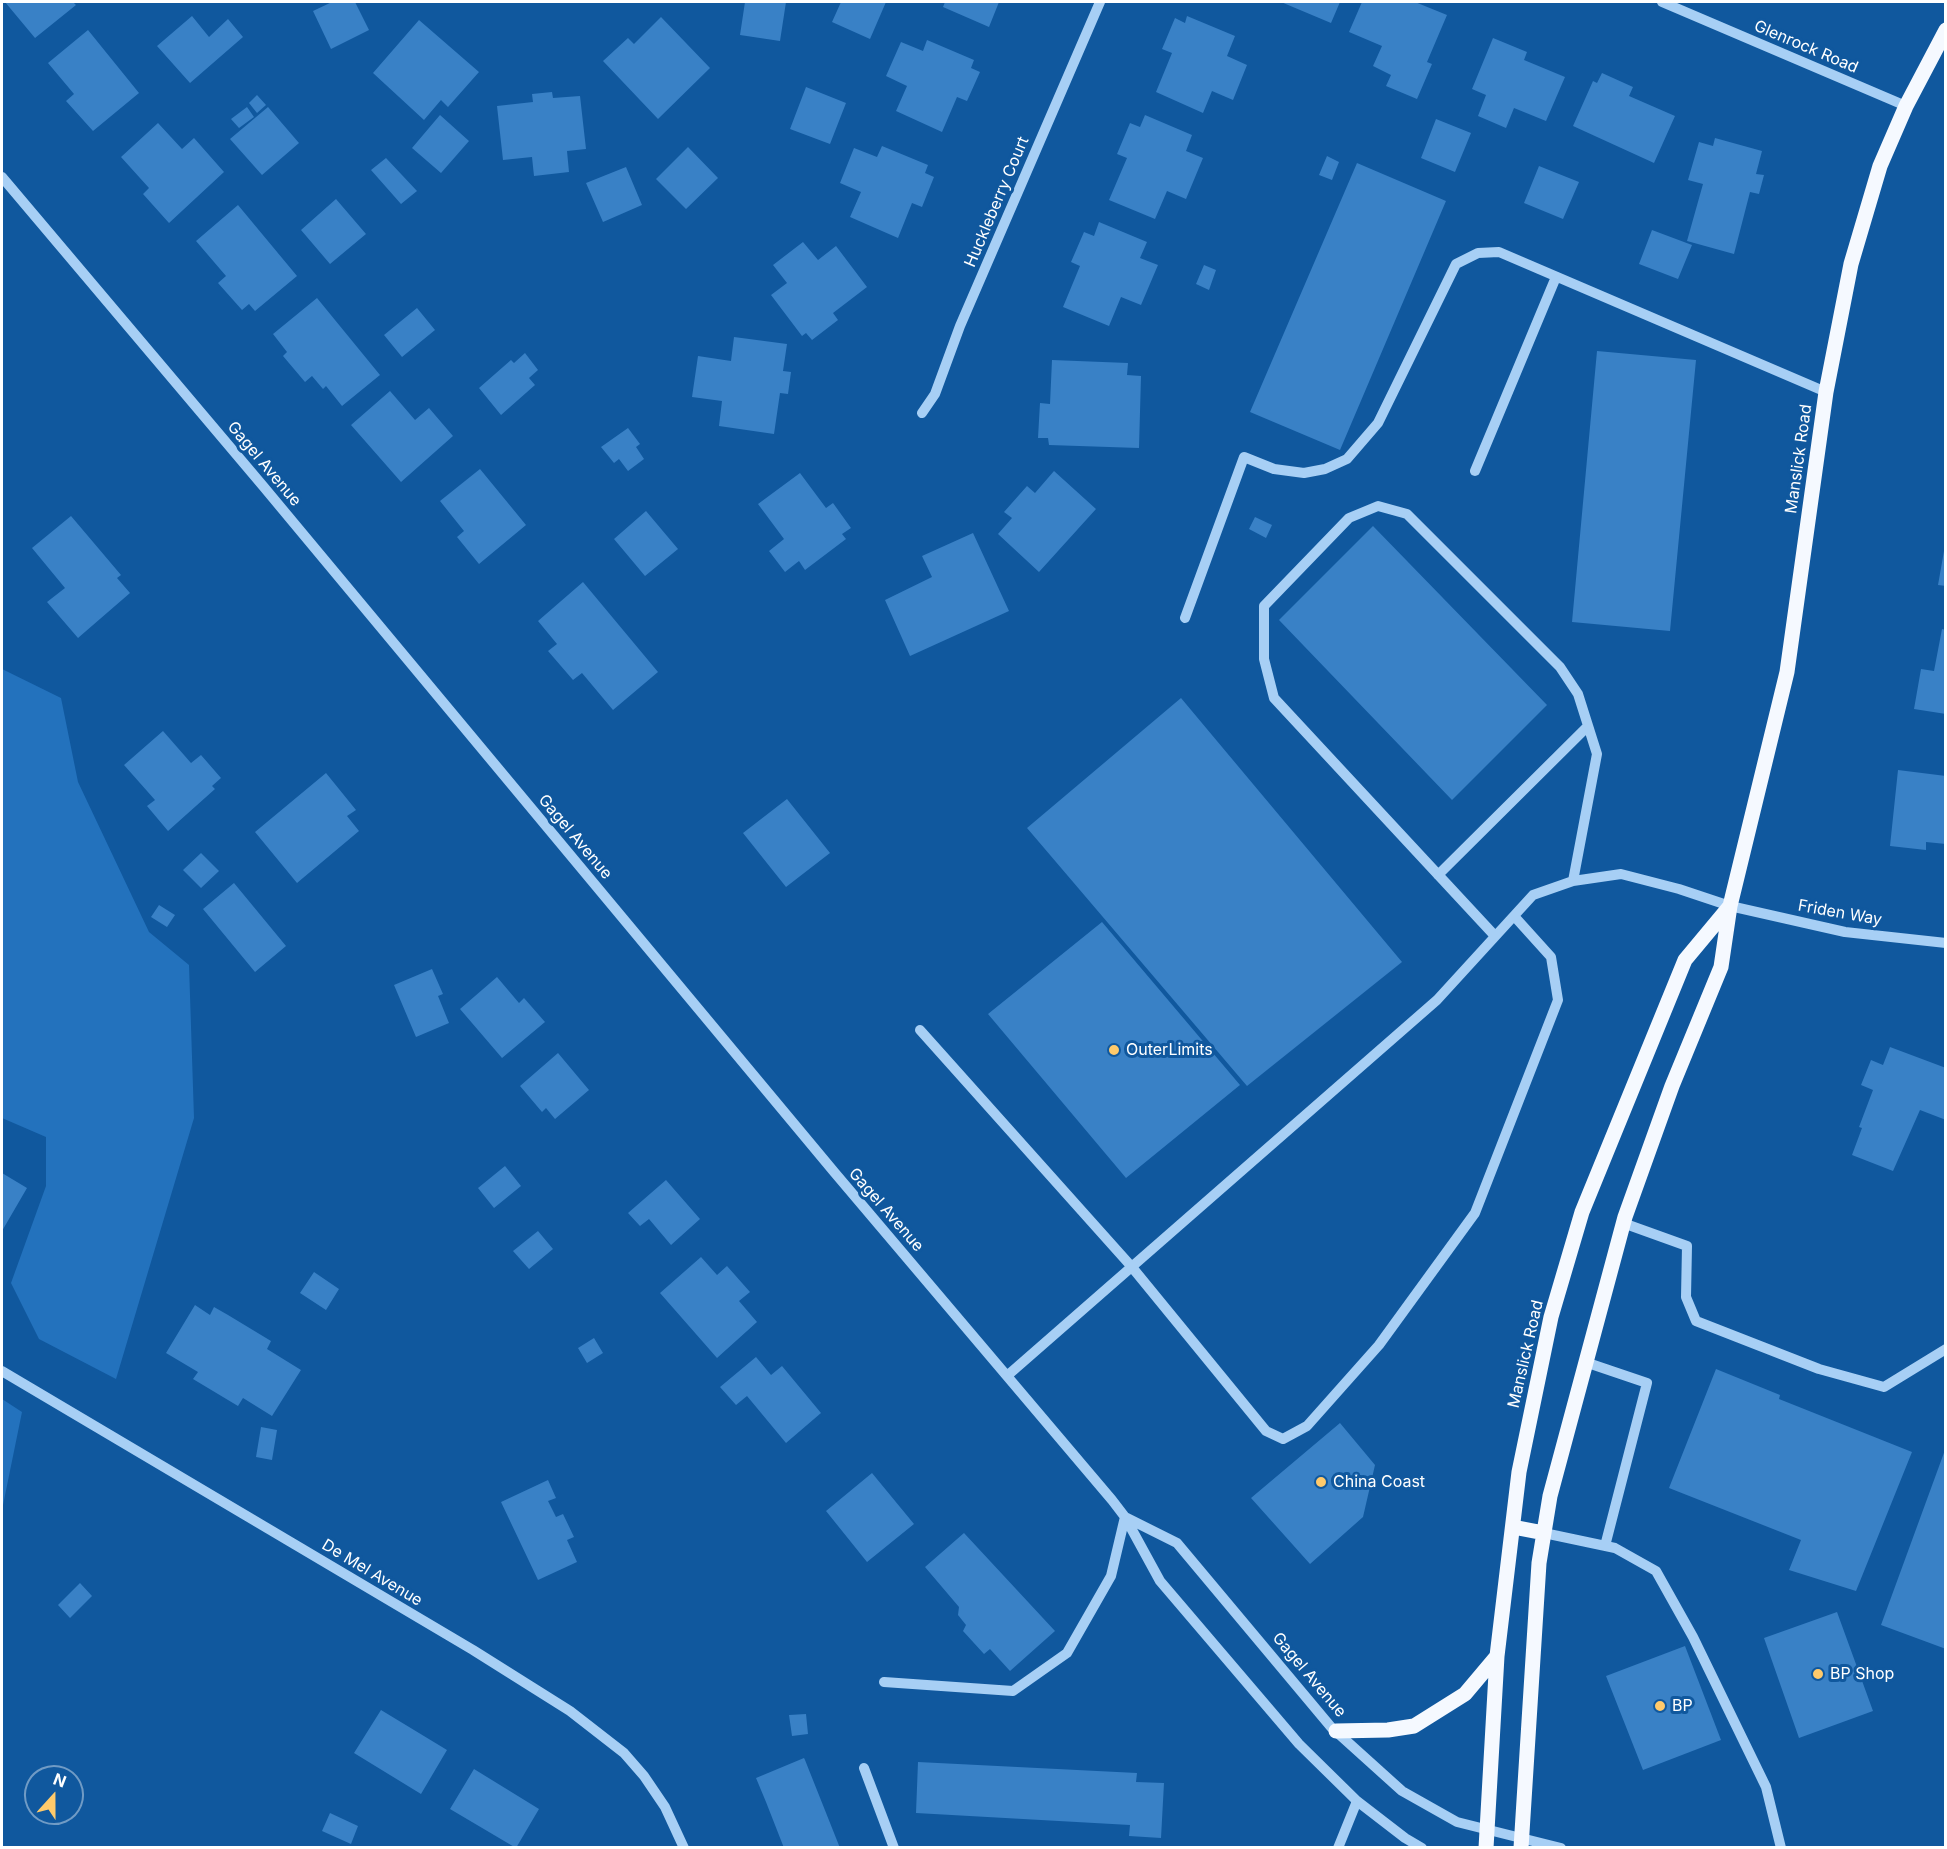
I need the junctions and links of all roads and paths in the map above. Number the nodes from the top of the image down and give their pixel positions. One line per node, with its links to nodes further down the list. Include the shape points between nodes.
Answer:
1 (1100, 2): 8 (street, Huckleberry Court, via 960,326 935,394)
2 (1662, 2): 4 (street, Glenrock Road)
3 (1946, 30): 4 (main road, Manslick Road)
4 (1906, 106): 7 (main road, Manslick Road, via 1880,166 1851,264)
5 (2, 177): 24 (street, Gagel Avenue)
6 (1556, 277): 7 (street); 9 (street); 10 (street, via 1498,252 1478,253 1456,264 1378,423 1347,459 1304,473 1274,469 1244,457)
7 (1826, 392): 14 (main road, Manslick Road, via 1787,672)
8 (922, 413)
9 (1475, 471)
10 (1185, 618)
11 (1588, 726): 12 (street); 12 (street, via 1578,694 1560,667 1407,514 1378,506 1349,518 1264,606 1264,659 1274,698); 13 (street, via 1597,754)
12 (1438, 874): 16 (street)
13 (1574, 881): 14 (street, Friden Way, via 1621,874); 15 (street, Friden Way, via 1533,895)
14 (1730, 906): 17 (street, Friden Way, via 1845,932); 19 (main road, Manslick Road, via 1721,967 1672,1086); 26 (main road, Manslick Road, via 1685,960 1582,1212 1551,1317 1519,1472)
15 (1514, 916): 16 (street, Friden Way); 20 (street, via 1551,957 1558,1000 1475,1212 1379,1345 1307,1426 1282,1439 1266,1431)
16 (1495, 936): 20 (street, Friden Way, via 1437,1000)
17 (1946, 943)
18 (920, 1030): 20 (street)
19 (1623, 1222): 21 (street, via 1687,1246 1686,1297 1695,1321 1819,1369 1884,1387); 22 (main road, Manslick Road)
20 (1131, 1266): 24 (street, Friden Way)
21 (1946, 1348)
22 (1585, 1362): 27 (main road, Manslick Road); 28 (street, via 1647,1383)
23 (2, 1371): 36 (street, De Mel Avenue, via 570,1711 624,1753 644,1776 665,1807)
24 (1008, 1375): 25 (street, Gagel Avenue)
25 (1125, 1517): 30 (street, via 1111,1576 1067,1653 1013,1691); 31 (street, Gagel Avenue, via 1177,1543); 33 (street, Gagel Avenue, via 1160,1581 1276,1719)
26 (1513, 1527): 27 (main road); 29 (main road, Manslick Road)
27 (1544, 1533): 28 (street); 35 (main road, Manslick Road, via 1535,1610)
28 (1605, 1546): 42 (street, via 1656,1571 1693,1637 1766,1787)
29 (1497, 1656): 31 (main road, via 1465,1694 1414,1726); 34 (main road, Manslick Road)
30 (884, 1682)
31 (1336, 1731): 34 (street, Gagel Avenue, via 1402,1791 1457,1822)
32 (864, 1768): 37 (street)
33 (1358, 1801): 38 (street); 39 (street, Gagel Avenue)
34 (1487, 1829): 35 (street, Gagel Avenue); 40 (main road, Manslick Road)
35 (1522, 1842): 41 (street, Gagel Avenue)
36 (684, 1848)
37 (894, 1848)
38 (1338, 1848)
39 (1422, 1848)
40 (1486, 1848)
41 (1561, 1848)
42 (1781, 1848)

